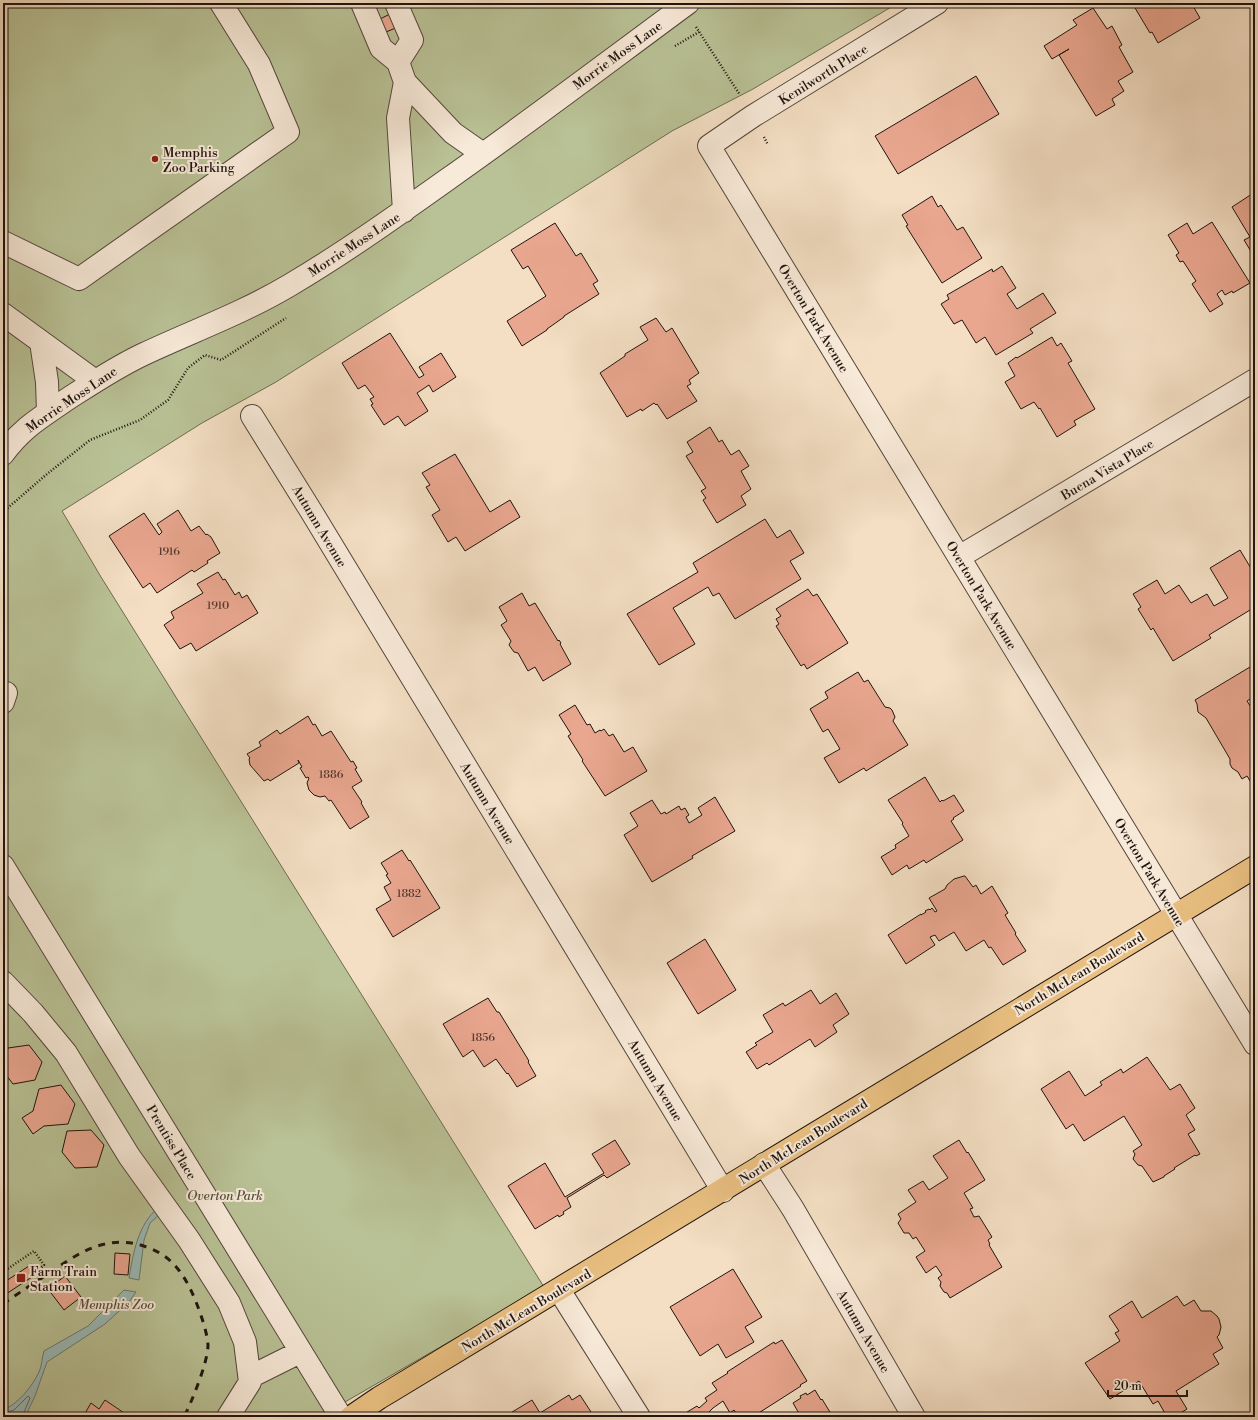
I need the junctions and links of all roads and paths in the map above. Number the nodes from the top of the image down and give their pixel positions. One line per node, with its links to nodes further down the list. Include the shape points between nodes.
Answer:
1 (220, 3): 11 (street, via 259,64 288,132 79,279)
2 (362, 3): 6 (street, via 381,48)
3 (396, 3): 6 (street, via 412,40)
4 (937, 3): 7 (street, Kenilworth Place)
5 (690, 12): 7 (path); 9 (street, Morrie Moss Lane)
6 (401, 72): 9 (street, via 453,133); 10 (street, via 398,118)
7 (753, 116): 8 (street, Kenilworth Place)
8 (709, 146): 19 (street, Overton Park Avenue)
9 (483, 154): 10 (street, Morrie Moss Lane)
10 (404, 211): 15 (street, Morrie Moss Lane, via 289,286 241,312 145,354)
11 (3, 242)
12 (3, 314): 13 (street)
13 (41, 342): 15 (street); 16 (street)
14 (1255, 380): 19 (street, Buena Vista Place)
15 (95, 381): 16 (street, Morrie Moss Lane)
16 (48, 412): 18 (street, Morrie Moss Lane, via 29,424)
17 (252, 416): 28 (street, Autumn Avenue)
18 (3, 454)
19 (959, 558): 24 (street, Overton Park Avenue)
20 (3, 693): 21 (street, via 6,693)
21 (3, 702)
22 (3, 866): 32 (street, Prentiss Place)
23 (1255, 867): 24 (main road, North McLean Boulevard)
24 (1176, 915): 26 (street, Overton Park Avenue); 27 (main road, North McLean Boulevard)
25 (3, 982): 33 (street, via 66,1053 129,1156 189,1240 229,1303 245,1342)
26 (1255, 1044)
27 (764, 1164): 28 (main road, North McLean Boulevard); 38 (street, Autumn Avenue)
28 (723, 1191): 31 (main road, North McLean Boulevard)
29 (36, 1270): 30 (path, via 44,1265 34,1251)
30 (3, 1272)
31 (559, 1290): 36 (main road, North McLean Boulevard); 37 (street)
32 (300, 1352): 33 (street); 35 (street, Prentiss Place)
33 (250, 1377): 34 (street, via 250,1382)
34 (228, 1417)
35 (341, 1417)
36 (351, 1417)
37 (639, 1417)
38 (914, 1417)

